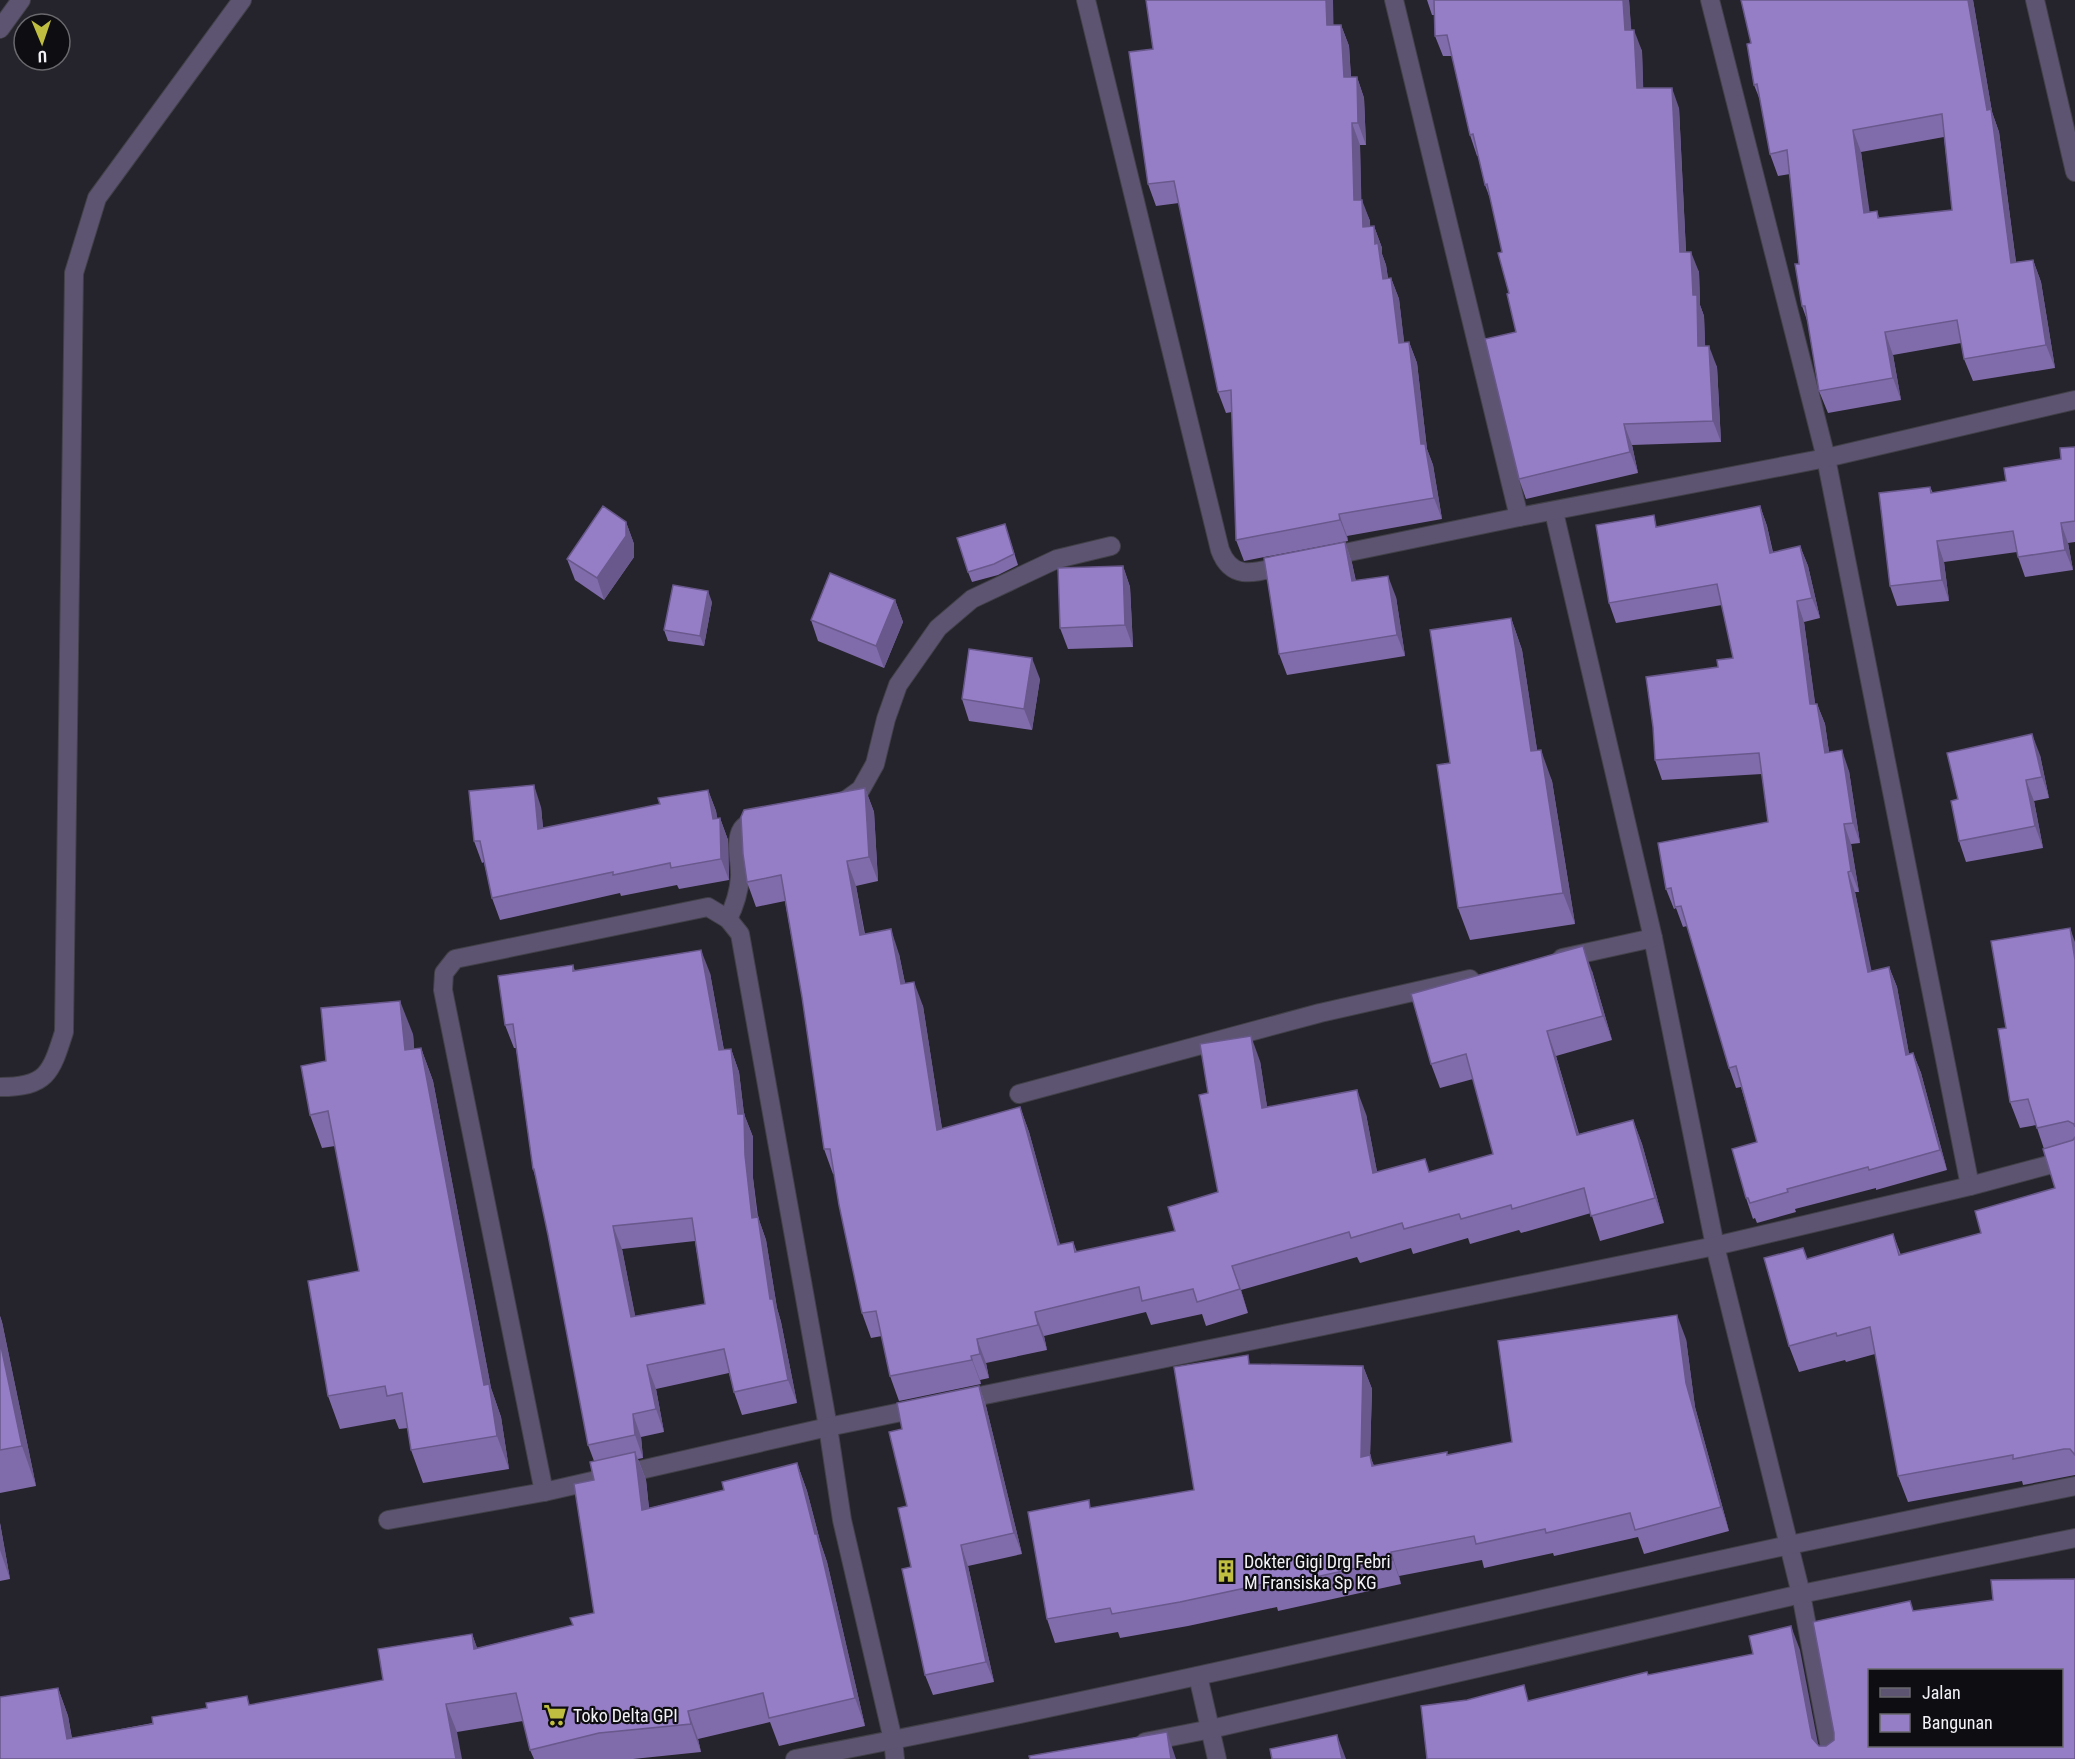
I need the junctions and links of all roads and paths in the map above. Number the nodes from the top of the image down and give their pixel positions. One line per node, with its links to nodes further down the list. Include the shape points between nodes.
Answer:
1 (21, 0): 7 (street)
2 (242, 0): 20 (street, via 97,198 74,273 64,1032 54,1064 37,1082)
3 (1086, 0): 12 (street, via 1224,561 1238,572 1249,573)
4 (1394, 0): 12 (street)
5 (1710, 0): 10 (street)
6 (2035, 0): 8 (street)
7 (0, 29)
8 (2075, 172)
9 (2075, 400): 10 (street)
10 (1826, 458): 11 (street); 23 (street)
11 (1554, 512): 12 (street); 17 (street)
12 (1519, 517)
13 (1111, 546): 14 (street, via 1057,559 972,599 938,628 898,685 875,764 861,789 846,801)
14 (828, 805)
15 (776, 816): 16 (street, via 753,820 742,829 741,876)
16 (728, 919): 25 (street, via 740,934); 27 (street, via 708,907 455,958 444,973 443,990)
17 (1653, 938): 18 (street); 24 (street)
18 (1550, 961)
19 (1492, 974): 21 (street, via 1320,1013)
20 (0, 1087)
21 (1019, 1094)
22 (2075, 1158): 23 (street)
23 (1970, 1186): 24 (street)
24 (1715, 1246): 25 (street); 30 (street)
25 (828, 1427): 27 (street); 34 (street, via 842,1520)
26 (2075, 1486): 30 (street)
27 (544, 1492): 28 (street)
28 (388, 1520)
29 (2075, 1538): 31 (street)
30 (1788, 1545): 31 (street); 32 (street)
31 (1801, 1594): 33 (street); 39 (street)
32 (1198, 1676): 33 (street); 34 (street)
33 (1211, 1729): 35 (street); 38 (street)
34 (893, 1740): 36 (street); 37 (street)
35 (1123, 1746)
36 (795, 1759)
37 (895, 1759)
38 (1217, 1759)
39 (1832, 1759)

